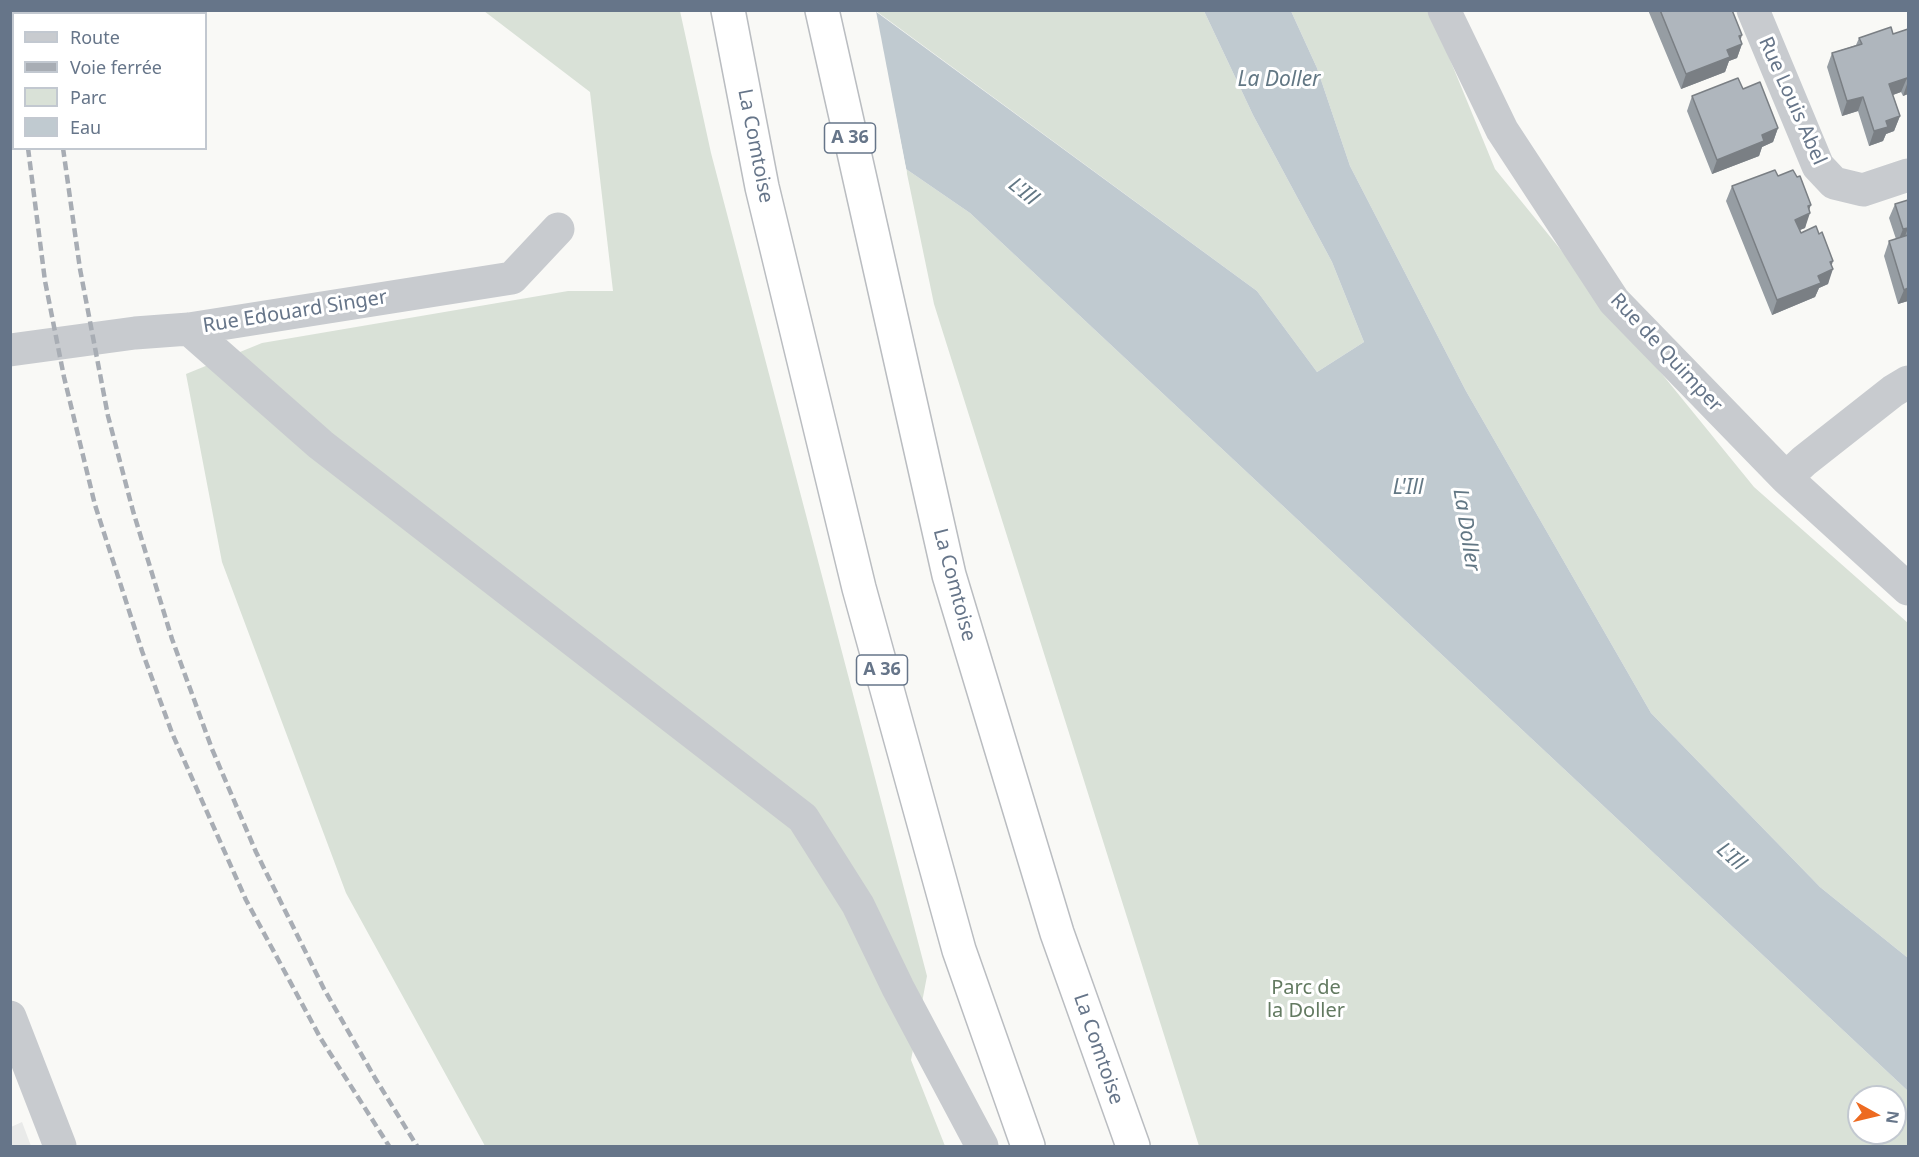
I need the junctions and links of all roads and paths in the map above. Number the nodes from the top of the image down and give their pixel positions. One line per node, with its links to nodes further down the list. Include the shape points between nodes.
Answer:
1 (728, 10): 15 (highway, La Comtoise / A 36, via 762,187 859,588 952,927)
2 (822, 10): 16 (highway, La Comtoise / A 36, via 949,575 1057,933)
3 (1444, 10): 10 (street, Rue de Quimper, via 1502,130 1614,301)
4 (1753, 10): 5 (street, Rue Louis Abel, via 1818,166 1834,183 1863,190)
5 (1908, 175)
6 (558, 229): 7 (street, Rue Edouard Singer, via 512,278)
7 (189, 329): 8 (street, Rue Edouard Singer); 14 (street, via 321,445 803,818 858,905)
8 (10, 350)
9 (1908, 382): 10 (street)
10 (1786, 478): 11 (street, Rue de Quimper)
11 (1908, 589)
12 (10, 1017): 13 (street)
13 (60, 1146)
14 (982, 1146)
15 (1028, 1146)
16 (1133, 1146)

